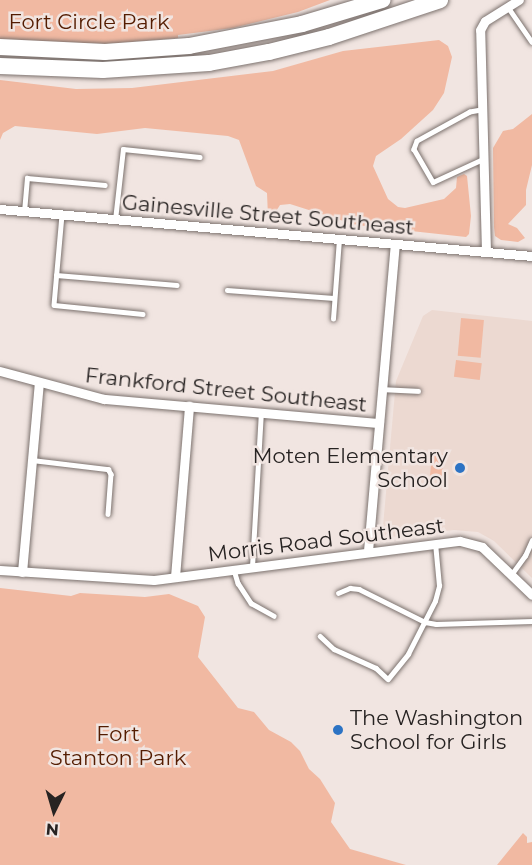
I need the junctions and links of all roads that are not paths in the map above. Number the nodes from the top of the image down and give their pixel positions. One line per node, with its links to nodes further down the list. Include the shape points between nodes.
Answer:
1 (382, 0): 6 (highway, via 302,24 189,46 105,52)
2 (440, 0): 7 (highway, via 318,40 209,63 104,70)
3 (519, 0): 4 (street)
4 (508, 7): 5 (lane); 8 (street, via 485,21 480,30)
5 (532, 42)
6 (0, 47)
7 (0, 66)
8 (482, 110): 10 (street); 10 (lane, via 470,111 417,141 414,148 433,182)
9 (200, 157): 15 (lane, via 123,148)
10 (483, 159): 18 (street)
11 (105, 185): 13 (lane, via 27,178)
12 (0, 209): 13 (street, Gainesville Street Southeast)
13 (24, 212): 14 (street, Gainesville Street Southeast)
14 (62, 215): 15 (street, Gainesville Street Southeast); 20 (lane)
15 (115, 220): 16 (street, Gainesville Street Southeast)
16 (339, 239): 17 (street, Gainesville Street Southeast); 23 (lane)
17 (395, 244): 18 (street, Gainesville Street Southeast); 28 (street)
18 (486, 252): 19 (street, Gainesville Street Southeast)
19 (532, 256)
20 (56, 275): 21 (lane); 24 (lane, via 54,305)
21 (177, 285)
22 (227, 290): 23 (lane)
23 (334, 298): 25 (lane)
24 (143, 314)
25 (333, 319)
26 (0, 371): 27 (street, Frankford Street Southeast)
27 (39, 383): 30 (street, Frankford Street Southeast, via 104,399); 33 (street)
28 (382, 388): 29 (lane); 32 (street)
29 (417, 391)
30 (189, 406): 31 (street, Frankford Street Southeast); 43 (street)
31 (261, 413): 32 (street, Frankford Street Southeast); 38 (lane)
32 (379, 423): 37 (street)
33 (32, 460): 34 (lane, via 108,470); 41 (street)
34 (108, 514)
35 (532, 540): 42 (lane)
36 (435, 543): 37 (street, Morris Road Southeast); 42 (street, Morris Road Southeast, via 460,541 477,545); 48 (lane, via 438,594)
37 (368, 551): 38 (street, Morris Road Southeast)
38 (252, 567): 40 (street, Morris Road Southeast)
39 (0, 570): 41 (street, Morris Road Southeast)
40 (234, 570): 43 (street, Morris Road Southeast); 46 (lane, via 251,603)
41 (22, 572): 43 (street, Morris Road Southeast, via 131,580)
42 (511, 575): 45 (street, Morris Road Southeast)
43 (176, 577)
44 (338, 593): 48 (lane, via 359,589)
45 (532, 596)
46 (274, 616)
47 (532, 621): 48 (lane)
48 (425, 622): 49 (lane, via 408,654 388,679 376,668 334,649)
49 (320, 636)

